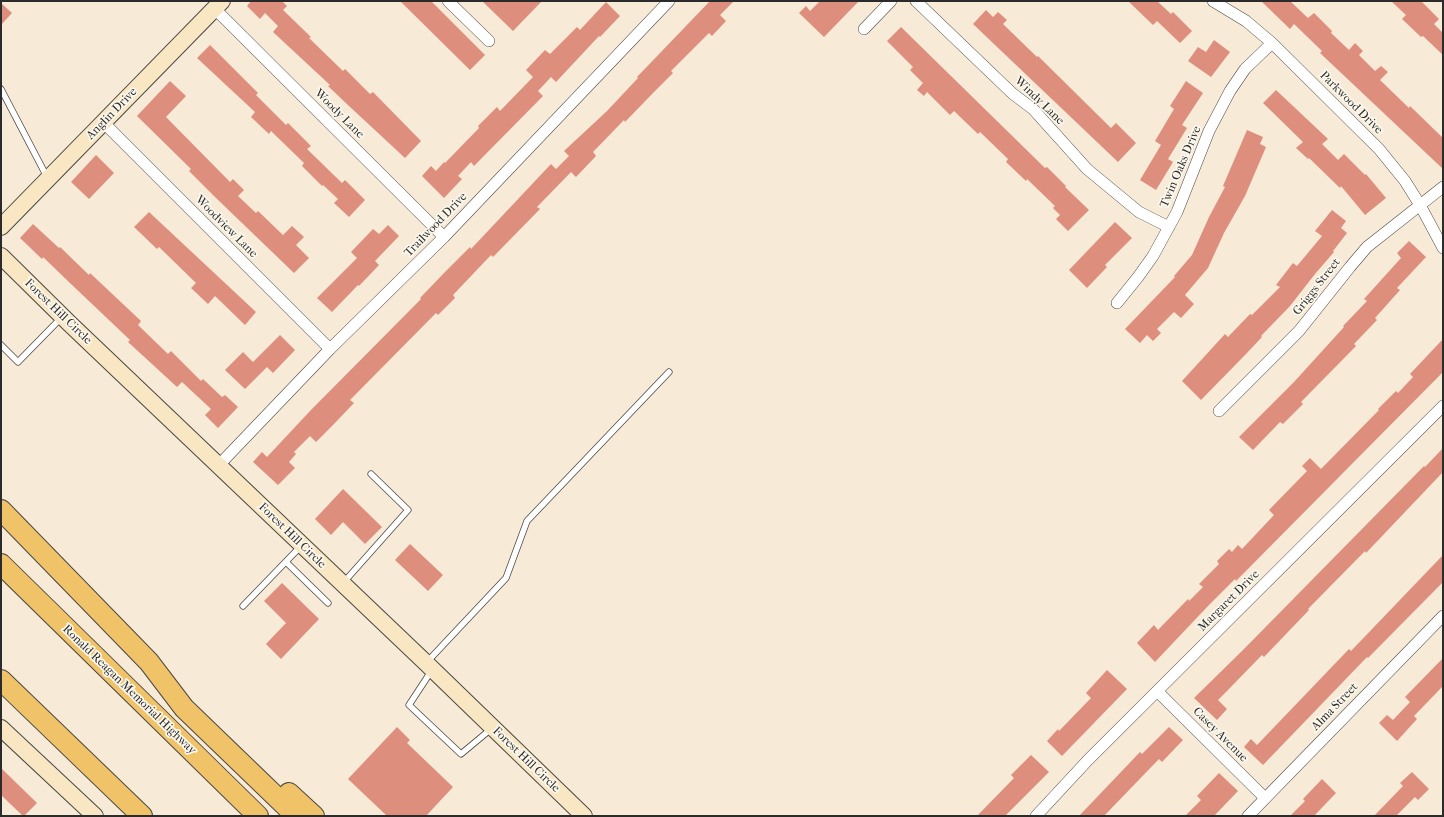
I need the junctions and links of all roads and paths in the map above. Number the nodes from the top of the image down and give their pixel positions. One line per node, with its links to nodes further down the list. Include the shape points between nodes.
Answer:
1 (448, 1): 8 (street)
2 (669, 1): 17 (street, Trailwood Drive)
3 (891, 1): 7 (street)
4 (916, 1): 16 (street, Windy Lane, via 1032,109 1087,169 1139,212)
5 (1213, 1): 9 (street, Parkwood Drive, via 1246,21)
6 (219, 5): 11 (street, Anglin Drive); 17 (street, Woody Lane)
7 (864, 29)
8 (489, 41)
9 (1272, 44): 14 (street, Parkwood Drive, via 1379,149 1406,181); 16 (street, Twin Oaks Drive, via 1245,69 1230,91 1209,131)
10 (1, 89): 12 (lane)
11 (104, 123): 12 (street, Anglin Drive); 23 (street, Woodview Lane)
12 (48, 179): 15 (street, Anglin Drive)
13 (1443, 187): 14 (street, Griggs Street)
14 (1420, 205): 18 (street, Parkwood Drive); 26 (street, Griggs Street, via 1367,247 1299,331)
15 (1, 227)
16 (1169, 227): 20 (street, Twin Oaks Drive, via 1150,261)
17 (444, 237): 23 (street, Trailwood Drive)
18 (1443, 248)
19 (1, 256): 21 (street, Forest Hill Circle)
20 (1117, 303)
21 (63, 317): 22 (lane, via 18,362); 27 (street, Forest Hill Circle)
22 (1, 345)
23 (330, 349): 27 (street, Trailwood Drive)
24 (669, 372): 38 (lane, via 527,521 506,578)
25 (1443, 406): 40 (street, Margaret Drive)
26 (1219, 412)
27 (219, 465): 30 (street, Forest Hill Circle)
28 (371, 474): 33 (lane, via 408,510)
29 (1, 510): 37 (highway)
30 (302, 545): 31 (lane); 33 (street, Forest Hill Circle)
31 (286, 562): 34 (lane); 35 (lane)
32 (1, 564): 46 (highway, Ronald Reagan Memorial Highway)
33 (342, 584): 38 (street, Forest Hill Circle)
34 (328, 603)
35 (243, 606)
36 (1443, 616): 43 (street, Alma Street)
37 (149, 662): 47 (highway, via 184,708); 48 (highway)
38 (430, 666): 42 (street, Forest Hill Circle); 42 (lane, via 409,705 461,754)
39 (1, 680): 45 (highway)
40 (1157, 691): 43 (street, Casey Avenue); 50 (street, Margaret Drive)
41 (1, 728): 44 (street)
42 (493, 728): 49 (street, Forest Hill Circle)
43 (1265, 798): 51 (street, Alma Street)
44 (95, 816)
45 (142, 816)
46 (258, 816)
47 (296, 816)
48 (314, 816)
49 (584, 816)
50 (1036, 816)
51 (1248, 816)

